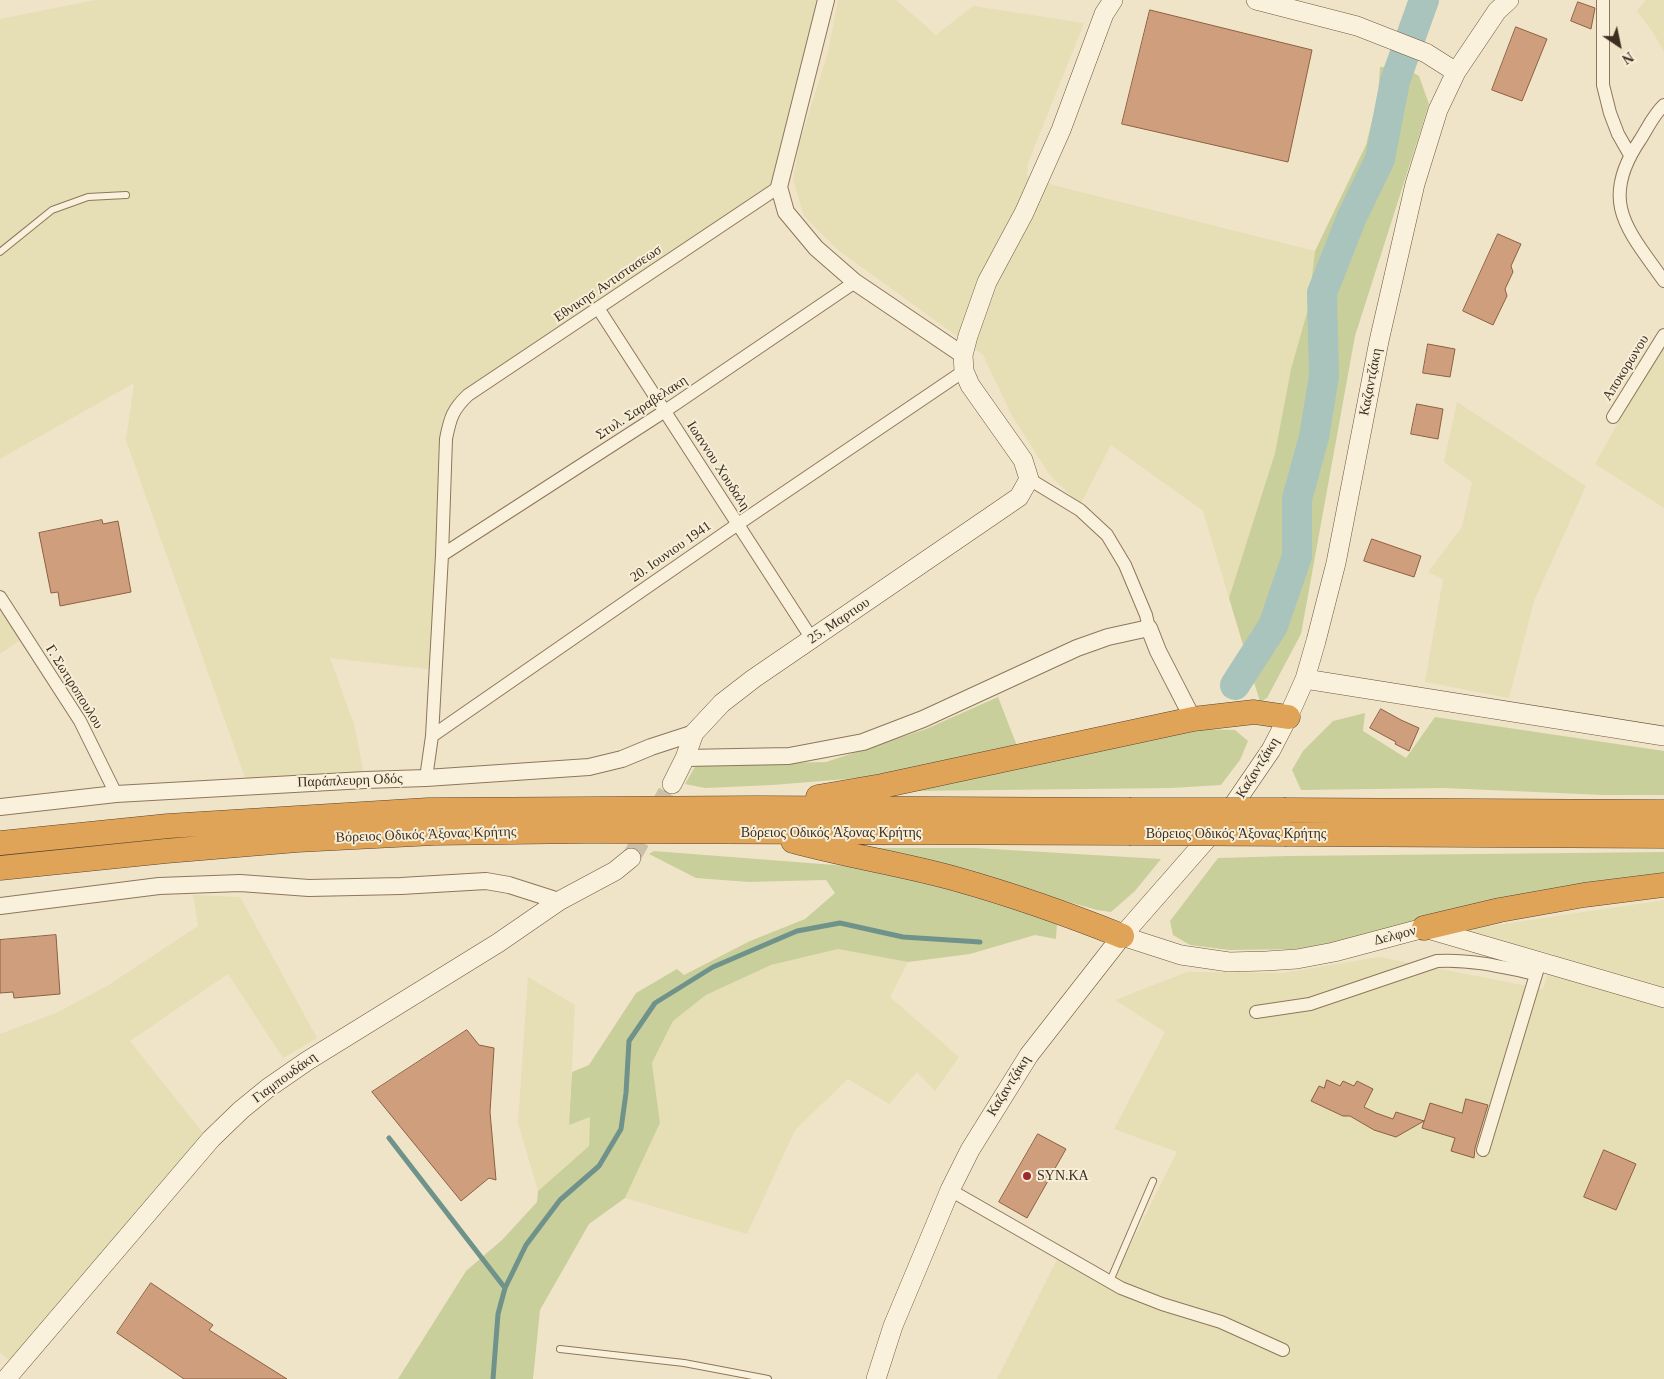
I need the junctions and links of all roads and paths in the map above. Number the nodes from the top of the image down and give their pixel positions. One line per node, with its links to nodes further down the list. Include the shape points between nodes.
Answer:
1 (826, 0): 9 (street)
2 (1112, 0): 16 (main road, via 1061,130 1024,213 988,282 968,336)
3 (1256, 0): 6 (main road, via 1356,26 1426,53)
4 (1508, 0): 6 (main road, Καζαντζάκη)
5 (1604, 0): 8 (street, via 1603,85 1618,134)
6 (1456, 72): 25 (main road, Καζαντζάκη, via 1438,110 1415,184 1378,341 1336,563)
7 (1664, 105): 8 (street)
8 (1630, 155): 12 (street, via 1622,178 1621,211 1626,227)
9 (779, 187): 13 (street, via 786,212 816,248); 14 (street, Εθνικησ Αντιστασεωσ)
10 (126, 195): 11 (lane, via 88,197 52,210)
11 (0, 252)
12 (1664, 281)
13 (855, 282): 16 (street); 17 (street, Στυλ. Σαραβελακη)
14 (598, 308): 17 (street, Ιωαννου Χουδαλη); 21 (street, Εθνικησ Αντιστασεωσ, via 468,395 456,408 449,420 446,438)
15 (1664, 335): 18 (street, Αποκορωνου)
16 (964, 363): 19 (main road, via 970,385 1023,460); 20 (street, 20. Ιουνιου 1941)
17 (665, 412): 20 (street, Ιωαννου Χουδαλη); 21 (street, Στυλ. Σαραβελακη)
18 (1613, 417)
19 (1029, 479): 23 (street, via 1080,510 1107,535 1126,565); 24 (main road, 25. Μαρτιου, via 1020,497)
20 (738, 524): 24 (street, Ιωαννου Χουδαλη); 29 (street, 20. Ιουνιου 1941)
21 (442, 555): 29 (street)
22 (0, 598): 34 (street, Γ. Σωτιροπουλου, via 80,721)
23 (1149, 628): 27 (street); 31 (street, via 1077,648 932,715 863,742 789,756)
24 (812, 639): 28 (main road, 25. Μαρτιου, via 722,702)
25 (1305, 679): 26 (main road, Καζαντζάκη); 30 (main road)
26 (1288, 717): 27 (highway, via 1254,712); 47 (main road, Καζαντζάκη, via 1263,762 1222,823)
27 (1193, 719): 36 (highway, via 891,784)
28 (694, 733): 31 (main road, 25. Μαρτιου); 32 (street, Παράπλευρη Οδός, via 622,759 589,767)
29 (432, 736): 32 (street)
30 (1664, 736)
31 (685, 758): 33 (main road, 25. Μαρτιου)
32 (426, 778): 34 (street, Παράπλευρη Οδός)
33 (672, 784)
34 (116, 794): 35 (street, Παράπλευρη Οδός)
35 (0, 806)
36 (758, 808): 37 (highway, Βόρειος Οδικός Άξονας Κρήτης, bridge); 40 (highway, Βόρειος Οδικός Άξονας Κρήτης, via 428,810 168,826)
37 (1664, 812)
38 (763, 833): 39 (highway, Βόρειος Οδικός Άξονας Κρήτης, bridge); 42 (highway, Βόρειος Οδικός Άξονας Κρήτης, via 588,831 415,834 297,840); 47 (highway, via 955,879 1048,907)
39 (1664, 836)
40 (0, 843)
41 (630, 858): 44 (main road, Γιαμπουδάκη, via 615,871)
42 (0, 868)
43 (1664, 885): 46 (highway, via 1500,910)
44 (559, 900): 45 (street, via 486,881 309,888 240,883 159,886); 57 (main road, Γιαμπουδάκη, via 498,943 307,1060 241,1110 211,1139)
45 (0, 906)
46 (1424, 928): 47 (main road, Δελφον, via 1297,959 1229,962 1181,954); 48 (main road, Δελφον)
47 (1122, 936): 53 (main road, Καζαντζάκη, via 1028,1055 970,1150)
48 (1538, 968): 49 (main road, Δελφον); 50 (street, via 1457,960 1437,962 1310,1004); 51 (street)
49 (1664, 998)
50 (1256, 1012)
51 (1483, 1150)
52 (1153, 1181): 54 (lane)
53 (950, 1190): 54 (street); 59 (main road, Καζαντζάκη, via 893,1326)
54 (1110, 1281): 56 (street, via 1162,1304 1221,1322)
55 (560, 1349): 58 (lane, via 684,1363)
56 (1283, 1350)
57 (6, 1379)
58 (768, 1379)
59 (876, 1379)

